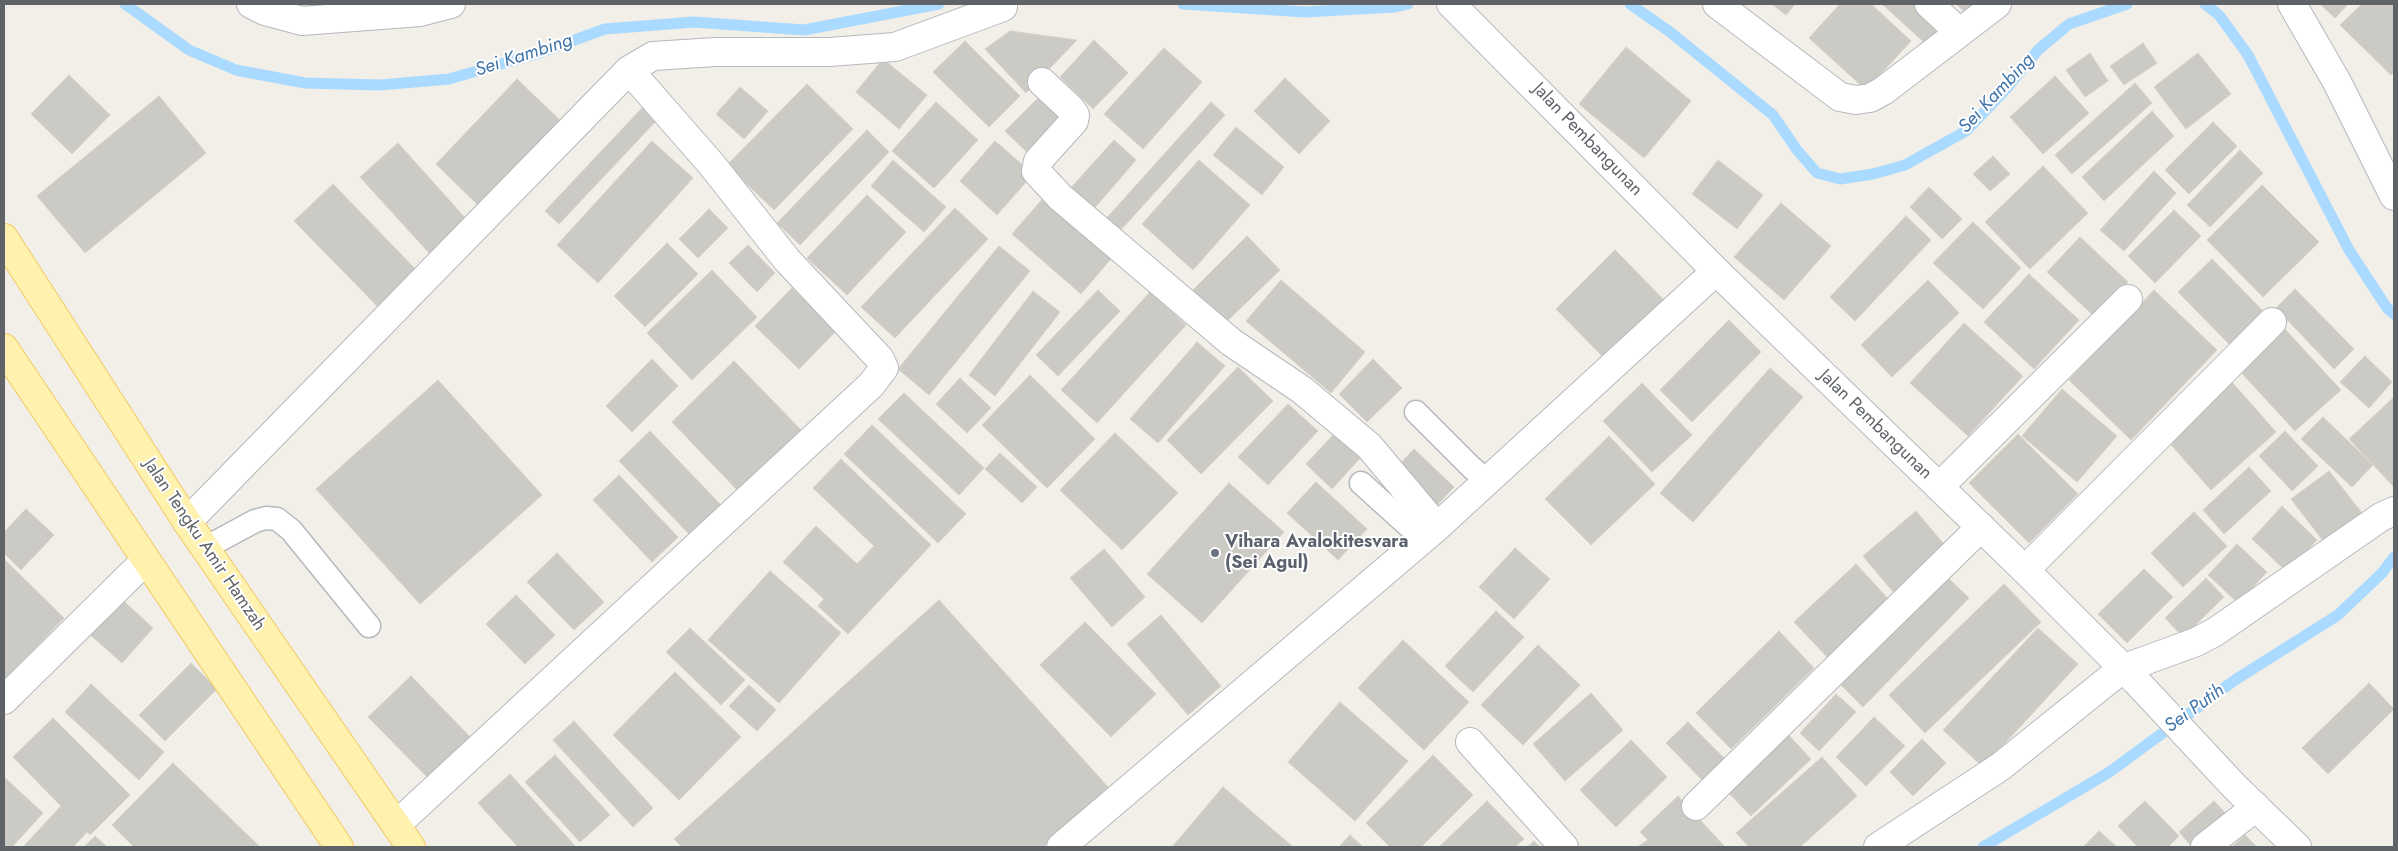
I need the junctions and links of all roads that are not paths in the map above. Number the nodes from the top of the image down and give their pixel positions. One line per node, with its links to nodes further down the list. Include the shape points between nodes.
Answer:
1 (251, 4): 2 (street, via 302,21 420,12)
2 (451, 4)
3 (1451, 4): 14 (street, Jalan Pembangunan)
4 (1717, 4): 9 (street, via 1840,97 1856,100 1870,98 1883,91)
5 (1929, 4): 9 (street)
6 (1997, 4): 9 (street)
7 (2292, 4): 12 (street, via 2337,82)
8 (1003, 7): 10 (street, via 895,47 830,52 715,52 653,56)
9 (1959, 32)
10 (629, 70): 23 (street); 35 (street, via 712,165 787,260 880,359 884,368 871,385)
11 (1042, 82): 25 (street, via 1075,115 1074,121 1038,161 1036,171 1060,197 1224,336 1302,390 1369,446)
12 (2394, 196)
13 (4, 238): 23 (main road, Jalan Tengku Amir Hamzah)
14 (1716, 271): 19 (street); 21 (street, Jalan Pembangunan)
15 (2128, 299): 21 (street)
16 (2272, 322): 28 (street)
17 (4, 348): 27 (main road)
18 (1416, 412): 19 (lane, via 1470,468)
19 (1487, 481): 25 (street)
20 (1361, 483): 25 (lane)
21 (1939, 487): 24 (street, Jalan Pembangunan)
22 (2394, 512): 30 (street, via 2381,517 2215,632)
23 (187, 522): 26 (main road, Jalan Tengku Amir Hamzah)
24 (1981, 528): 28 (street, Jalan Pembangunan); 33 (street)
25 (1430, 533): 38 (street)
26 (205, 548): 29 (lane, via 255,521 277,519 291,530); 35 (main road, Jalan Tengku Amir Hamzah)
27 (145, 561): 31 (street); 36 (main road)
28 (2025, 570): 30 (street, Jalan Pembangunan)
29 (370, 626)
30 (2129, 675): 34 (street, Jalan Pembangunan); 40 (street, via 2000,768)
31 (4, 700)
32 (1470, 742): 39 (street)
33 (1696, 806)
34 (2256, 807): 41 (street); 42 (street, Jalan Pembangunan)
35 (396, 825): 37 (main road, Jalan Tengku Amir Hamzah)
36 (339, 847)
37 (411, 847)
38 (1061, 847)
39 (1564, 847)
40 (1878, 847)
41 (2205, 847)
42 (2297, 847)

